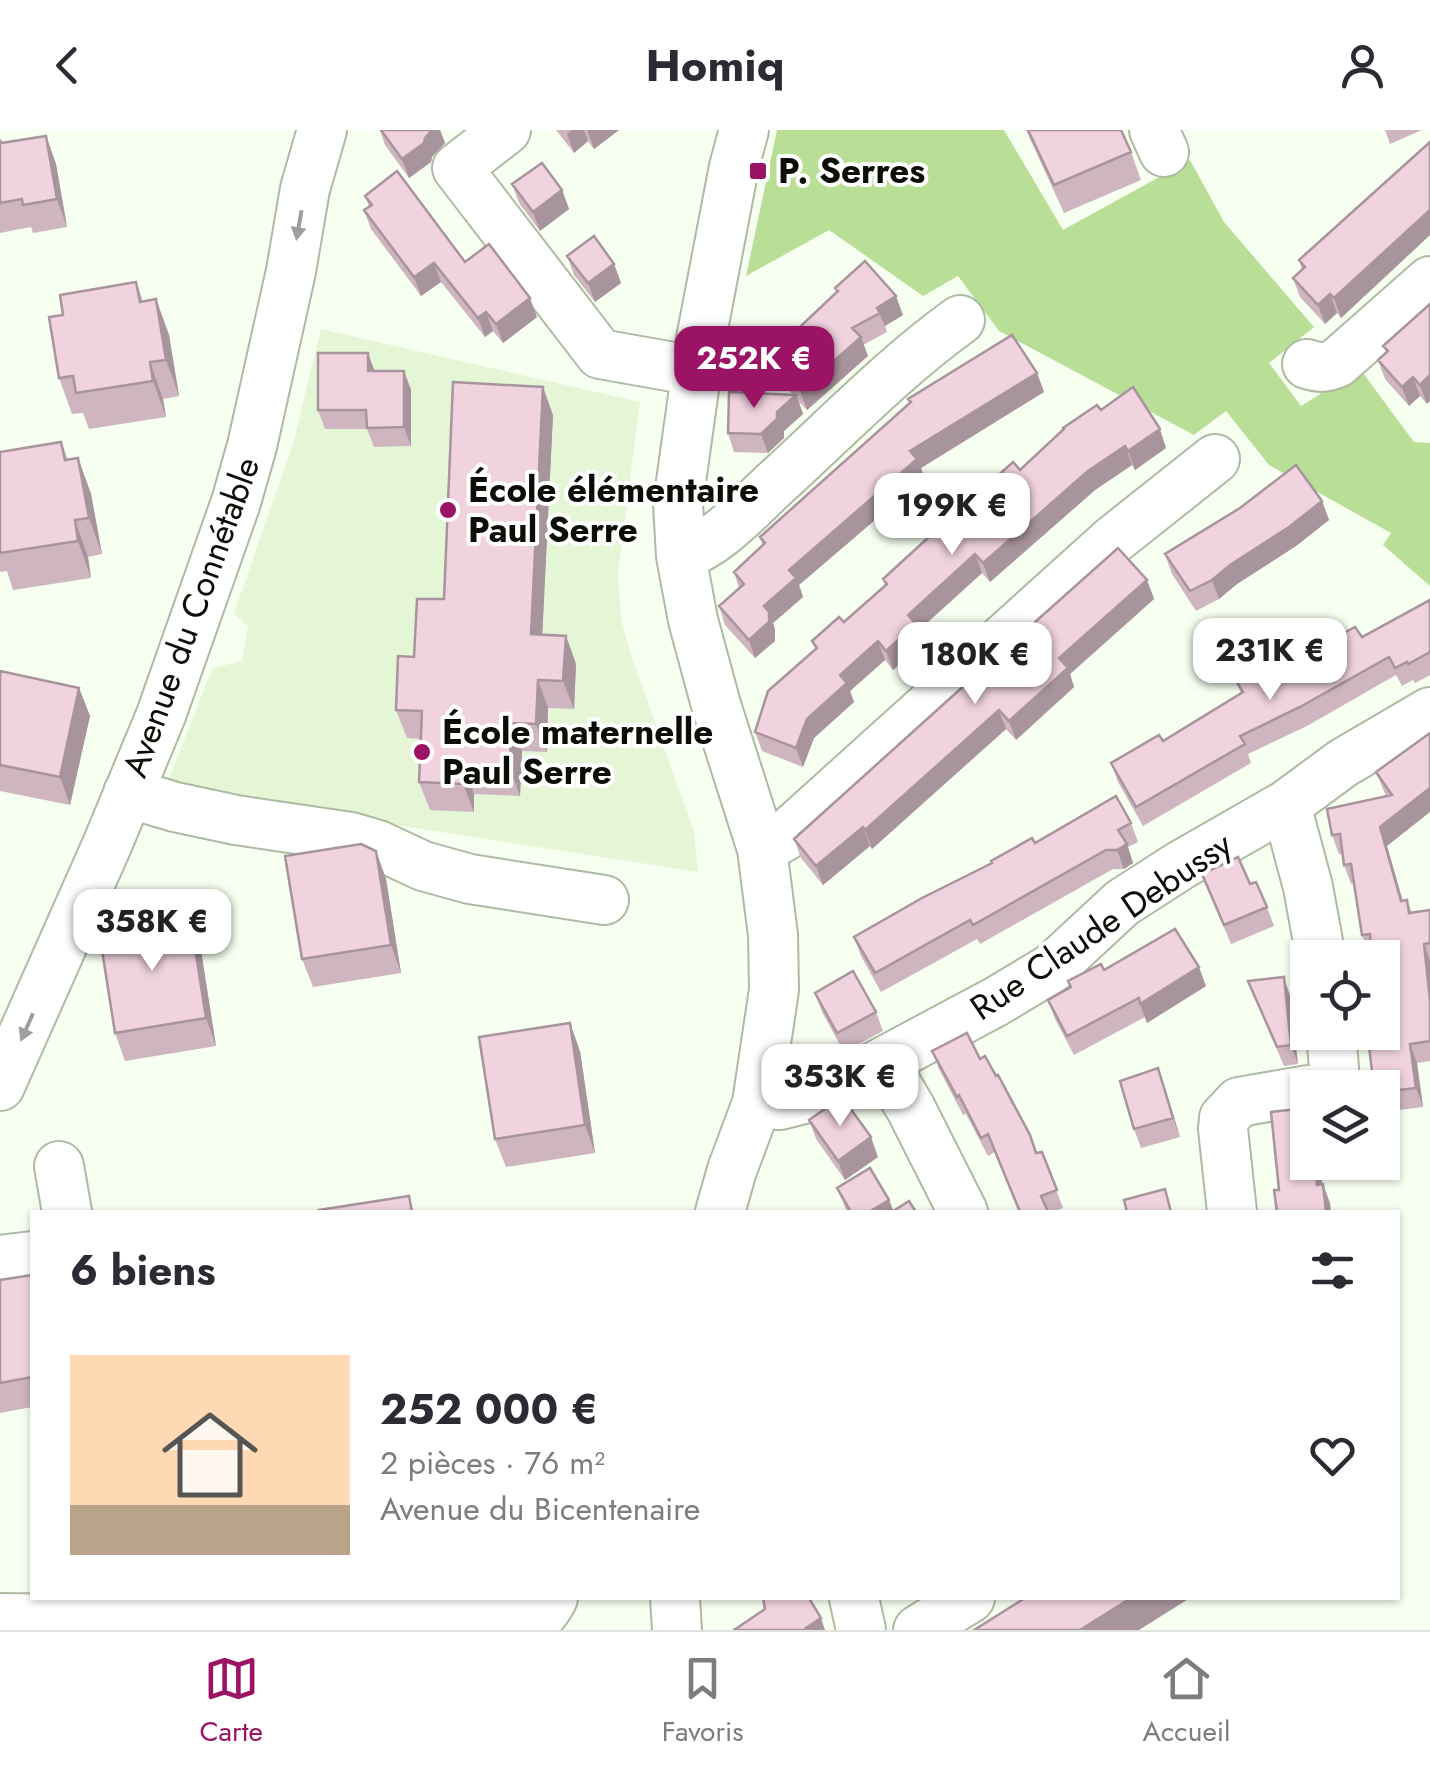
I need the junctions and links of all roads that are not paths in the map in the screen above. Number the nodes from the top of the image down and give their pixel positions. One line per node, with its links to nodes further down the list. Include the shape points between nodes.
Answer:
1 (322, 130): 11 (street, Avenue du Connétable, one-way to 11, via 247,465 176,678)
2 (506, 130): 7 (street, via 457,168 600,354)
3 (744, 130): 7 (street)
4 (1430, 281): 6 (street, via 1337,364)
5 (960, 320): 9 (street, via 735,521)
6 (1308, 364)
7 (696, 371): 9 (street, via 678,504)
8 (1215, 459): 13 (street, via 1113,540 785,836)
9 (681, 556): 13 (street, via 707,671)
10 (1430, 712): 12 (street, Rue Claude Debussy)
11 (128, 793): 14 (street, via 236,820 351,836 470,879); 17 (street, Avenue du Connétable, one-way to 17)
12 (1286, 805): 15 (street); 16 (street, Rue Claude Debussy, via 1122,903 1052,968)
13 (762, 849): 19 (street, via 774,990)
14 (604, 900)
15 (1318, 940)
16 (884, 1063): 19 (street, Rue Claude Debussy, via 823,1094); 23 (street)
17 (0, 1086)
18 (1290, 1093): 24 (street, via 1240,1102 1224,1118)
19 (757, 1102): 22 (street)
20 (59, 1166): 21 (street)
21 (67, 1210)
22 (721, 1210)
23 (961, 1210)
24 (1232, 1210)
25 (30, 1256): 26 (street)
26 (0, 1260)
27 (552, 1600): 31 (street, via 538,1619 523,1624)
28 (674, 1600): 32 (street)
29 (854, 1600): 33 (street)
30 (967, 1600): 34 (street)
31 (0, 1618)
32 (677, 1630)
33 (861, 1630)
34 (918, 1630)

